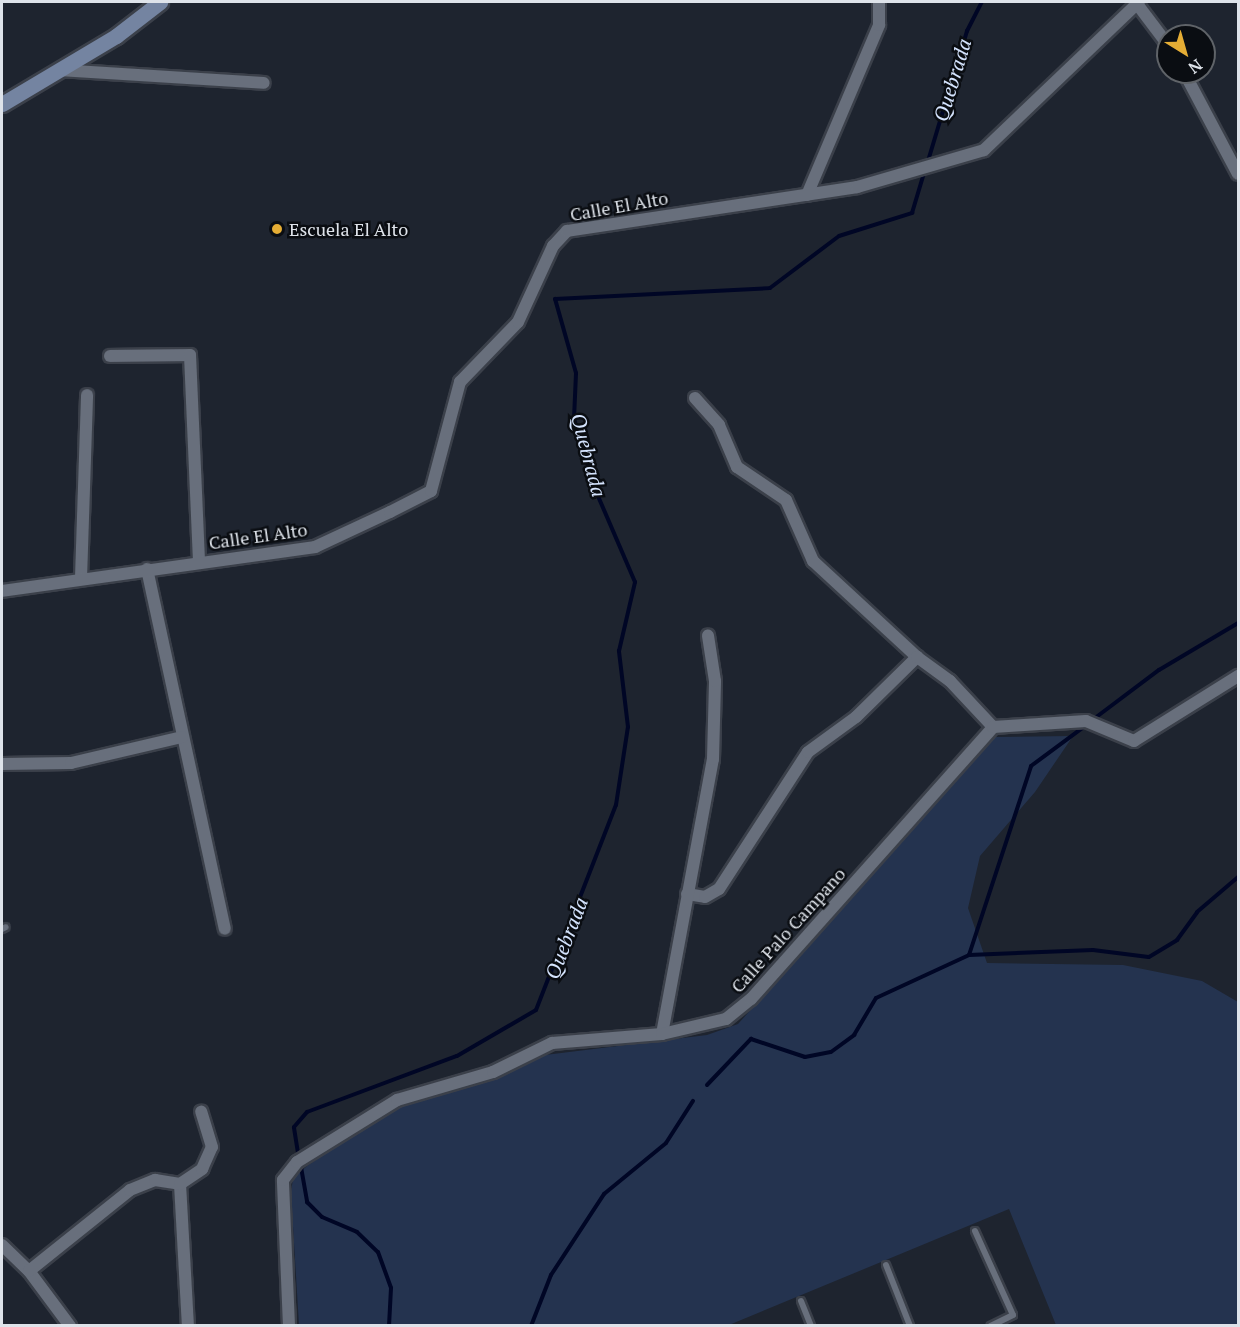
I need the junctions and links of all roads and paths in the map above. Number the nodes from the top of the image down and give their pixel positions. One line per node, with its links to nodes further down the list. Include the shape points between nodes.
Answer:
1 (160, 2): 5 (main road)
2 (879, 2): 10 (street, via 879,25)
3 (1138, 3): 4 (street); 10 (street, Calle El Alto, via 984,150 857,187)
4 (1156, 28)
5 (59, 70): 6 (street); 8 (main road)
6 (264, 83)
7 (1190, 84): 9 (street)
8 (2, 104)
9 (1239, 174)
10 (807, 195): 14 (street, Calle El Alto, via 567,231 553,246 518,321 460,382 431,491 315,548)
11 (110, 356): 14 (street, via 190,355)
12 (87, 395): 16 (street)
13 (695, 398): 19 (street, via 718,425 737,467 786,500 813,561)
14 (199, 562): 15 (street, Calle El Alto)
15 (147, 569): 16 (street, Calle El Alto); 22 (street)
16 (81, 578): 17 (street, Calle El Alto)
17 (2, 591)
18 (708, 636): 24 (street, via 715,681 713,759)
19 (917, 657): 21 (street, via 950,681); 24 (street, via 856,717 808,752 719,889 705,897)
20 (1239, 676): 21 (street, via 1134,741 1086,721)
21 (993, 728): 26 (street, Calle Palo Campano, via 743,1007 707,1026)
22 (182, 737): 23 (street, via 71,763); 25 (street)
23 (2, 764)
24 (687, 894): 26 (street)
25 (225, 929)
26 (662, 1034): 36 (street, Calle Palo Campano, via 552,1043 493,1072 388,1104 288,1169 283,1180)
27 (201, 1112): 28 (street, via 212,1136 209,1159)
28 (180, 1184): 32 (street, via 155,1180 130,1190); 35 (street)
29 (975, 1231): 39 (lane, via 1013,1315)
30 (2, 1245): 32 (street)
31 (886, 1265): 38 (lane)
32 (29, 1271): 34 (street)
33 (801, 1301): 37 (lane)
34 (70, 1326)
35 (188, 1326)
36 (289, 1326)
37 (811, 1326)
38 (910, 1326)
39 (990, 1326)

